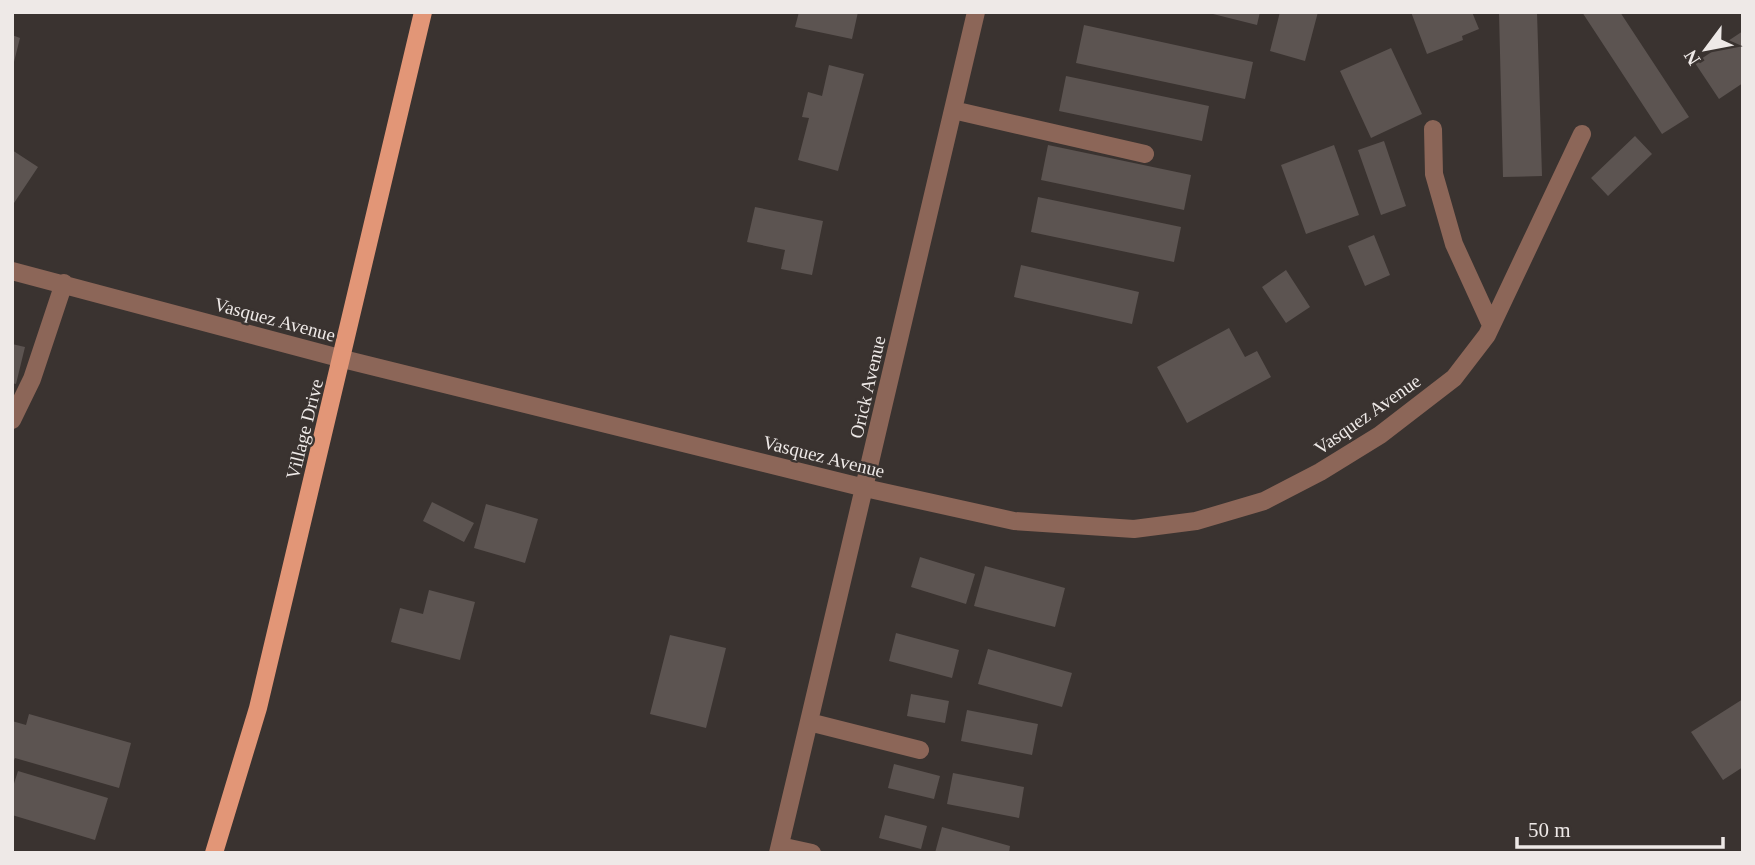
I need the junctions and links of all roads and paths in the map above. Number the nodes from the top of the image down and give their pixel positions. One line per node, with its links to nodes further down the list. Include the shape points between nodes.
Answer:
1 (423, 12): 10 (main road, Village Drive)
2 (976, 12): 3 (street, Orick Avenue)
3 (953, 110): 6 (street); 12 (street, Orick Avenue)
4 (1433, 129): 9 (street, via 1434,174 1454,244)
5 (1582, 134): 9 (street, Vasquez Avenue)
6 (1145, 154)
7 (12, 271): 8 (street, Vasquez Avenue)
8 (64, 284): 10 (street, Vasquez Avenue); 11 (street, via 32,379)
9 (1491, 325): 12 (street, Vasquez Avenue, via 1454,379 1380,435 1264,501 1196,521 1134,529 1066,526 1014,520)
10 (343, 359): 12 (street, Vasquez Avenue); 16 (main road, Village Drive, via 258,708)
11 (12, 420)
12 (864, 488): 13 (street, Orick Avenue)
13 (809, 722): 14 (street); 15 (street, Orick Avenue)
14 (920, 750)
15 (779, 849): 17 (street)
16 (214, 853)
17 (812, 853)

